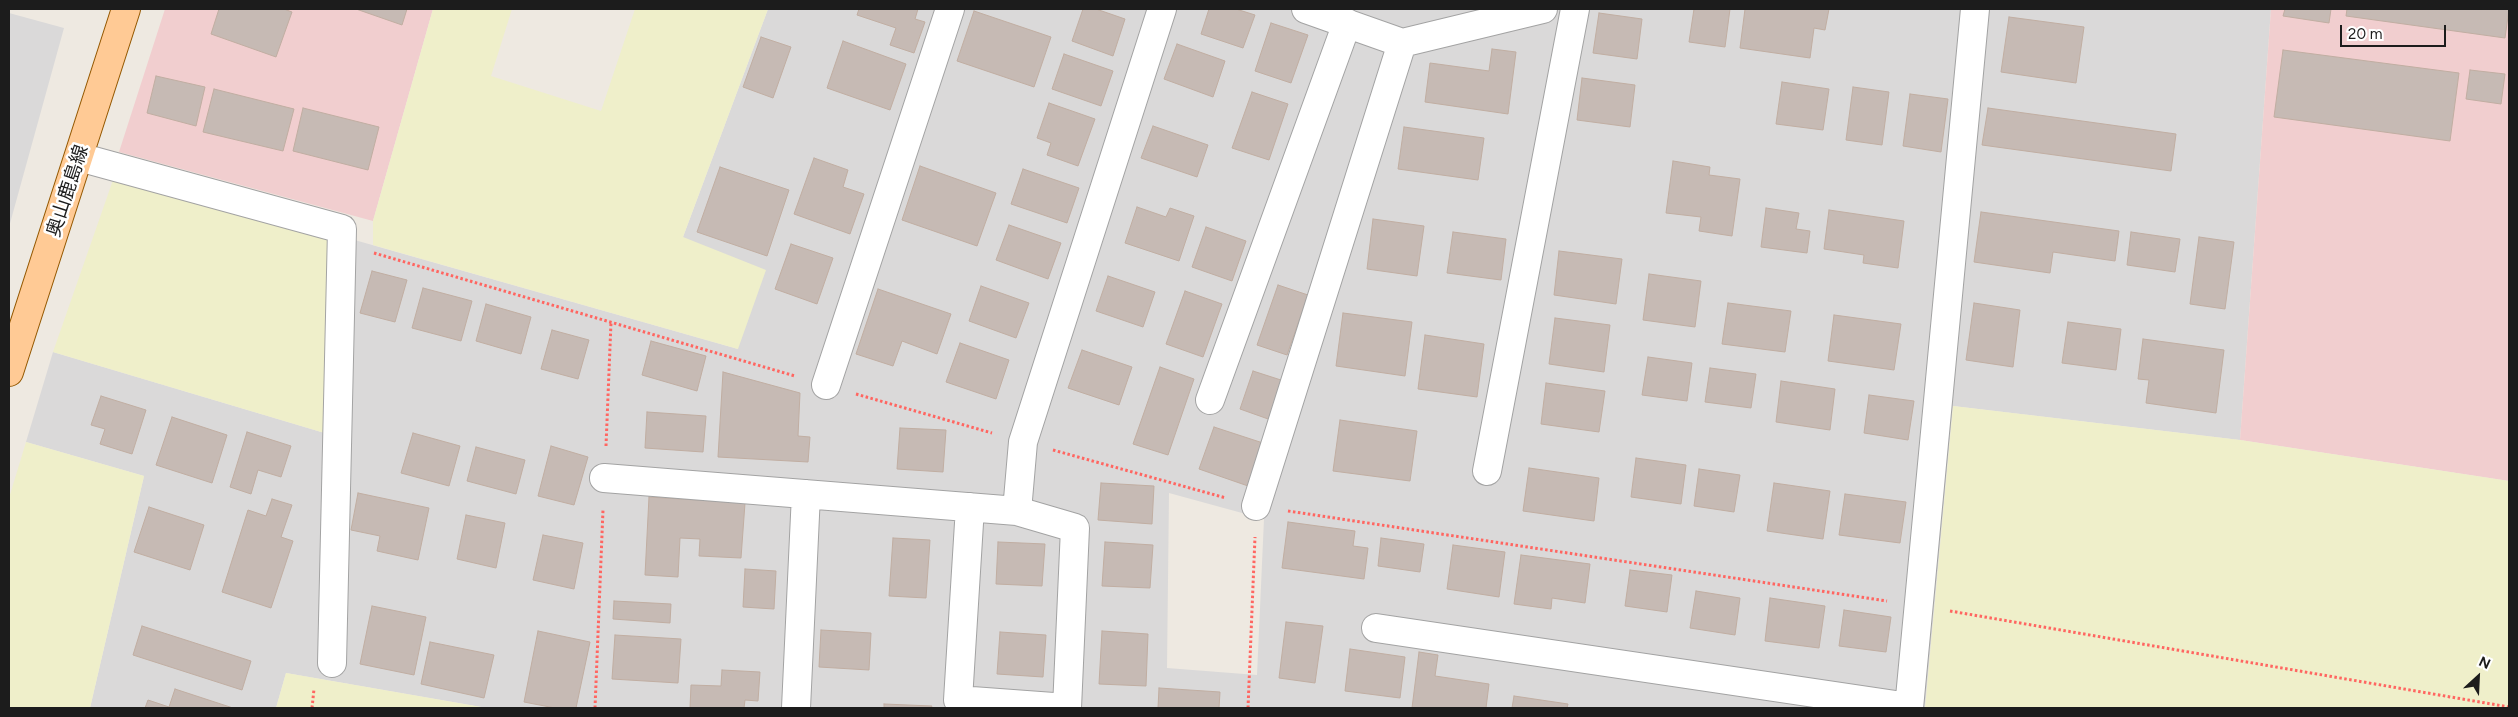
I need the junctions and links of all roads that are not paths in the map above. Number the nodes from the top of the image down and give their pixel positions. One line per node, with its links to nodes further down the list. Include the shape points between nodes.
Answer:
1 (126, 9): 10 (main road, 奥山鹿島線)
2 (950, 9): 12 (street)
3 (1162, 9): 19 (street, via 1023,442)
4 (1306, 9): 8 (street)
5 (1543, 9): 9 (street)
6 (1575, 9): 14 (street)
7 (1975, 9): 23 (street)
8 (1347, 24): 9 (street); 13 (street)
9 (1402, 43): 17 (street)
10 (79, 157): 11 (main road, 奥山鹿島線); 21 (street, via 342,229)
11 (9, 372)
12 (826, 385)
13 (1210, 400)
14 (1487, 471)
15 (604, 478): 16 (street)
16 (806, 494): 18 (street); 22 (street)
17 (1256, 506)
18 (970, 507): 19 (street); 19 (street, via 958,700 1067,708 1075,528)
19 (1017, 511)
20 (1376, 628): 23 (street)
21 (332, 663)
22 (796, 708)
23 (1909, 708)

